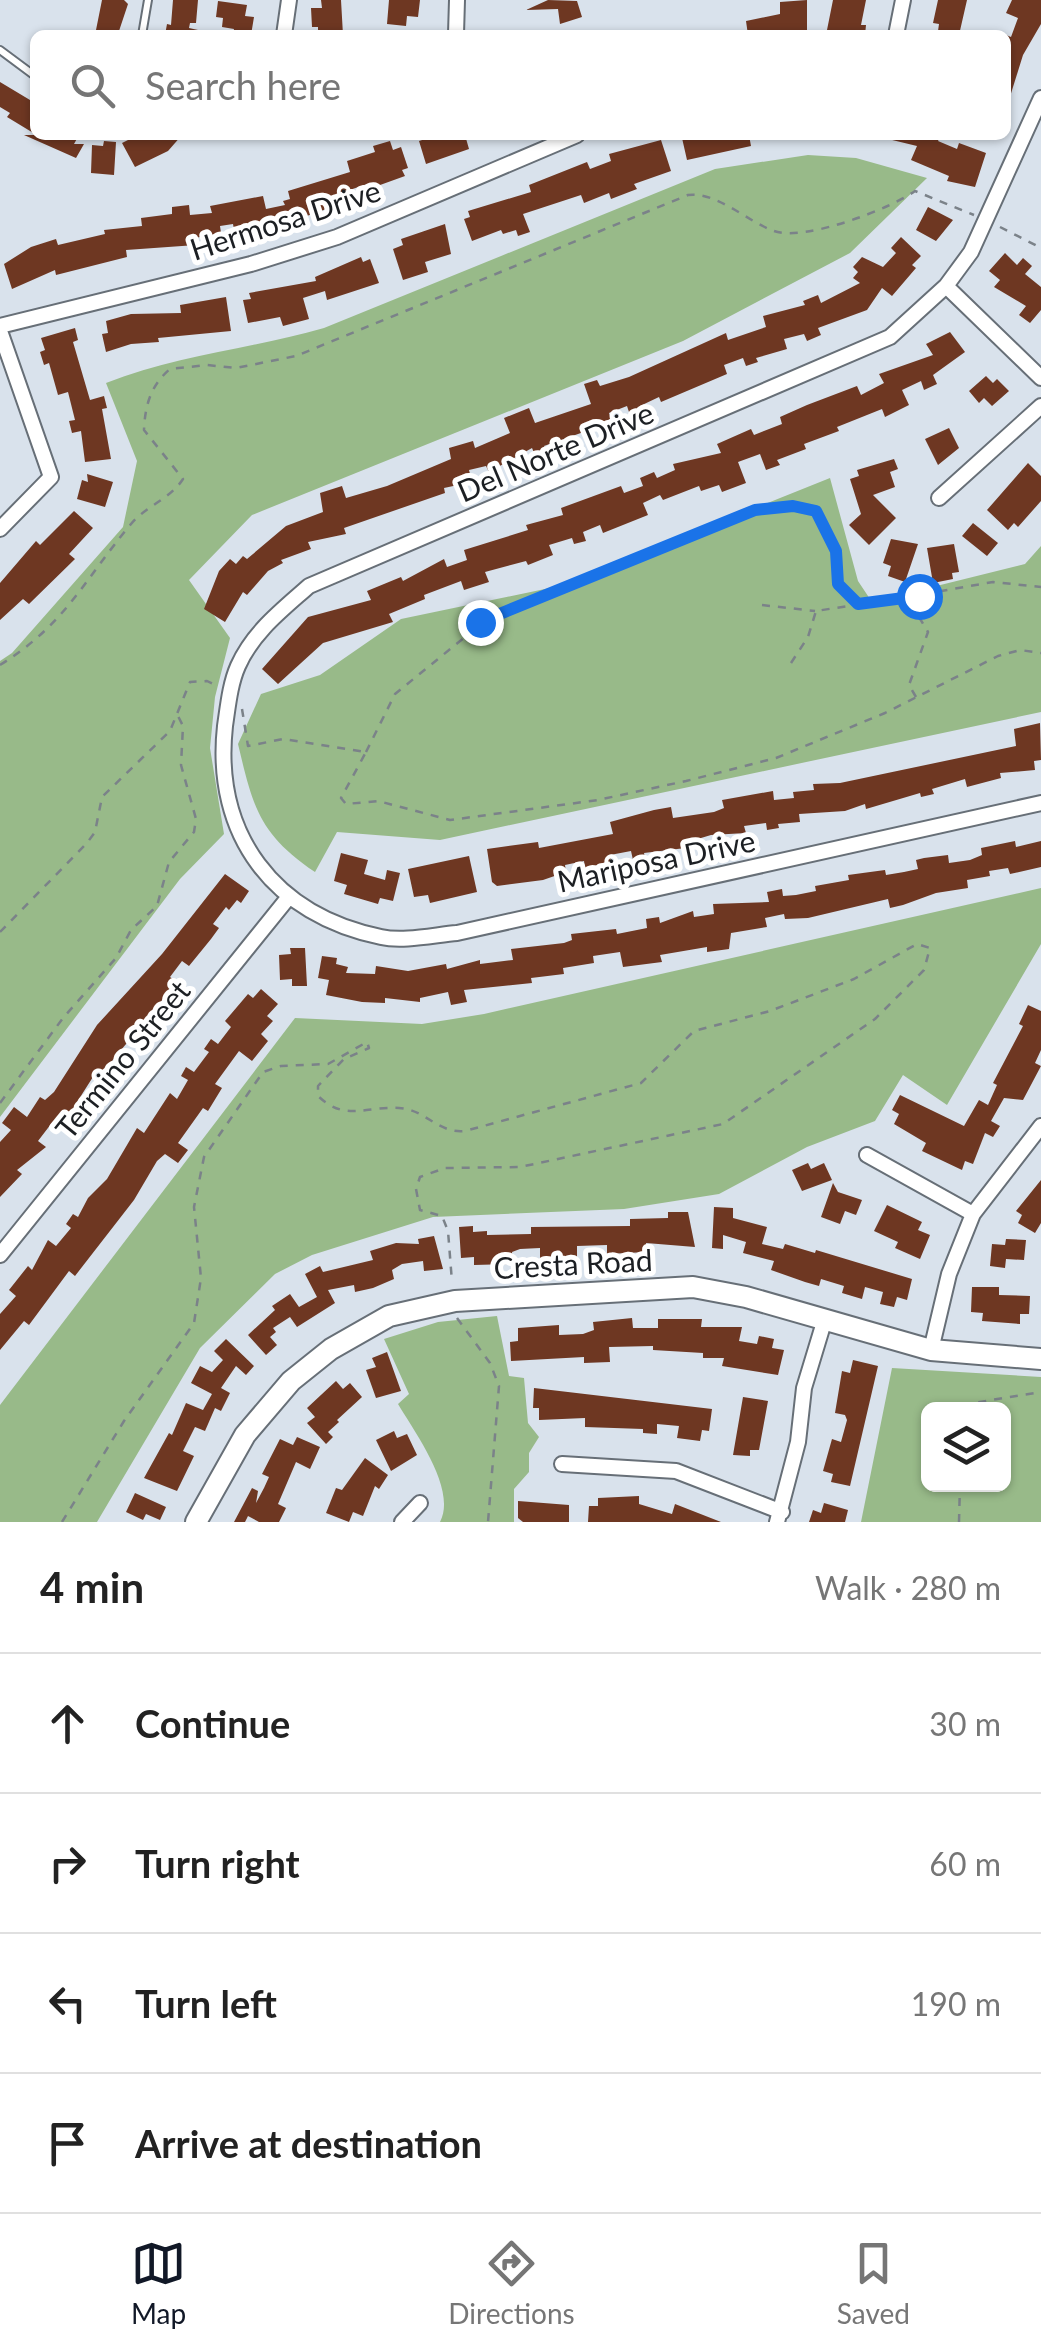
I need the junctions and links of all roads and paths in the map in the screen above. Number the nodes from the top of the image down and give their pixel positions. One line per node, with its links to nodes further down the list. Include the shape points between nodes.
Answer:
1 (148, 0): 5 (lane)
2 (289, 0): 6 (street)
3 (457, 0): 7 (street)
4 (902, 0): 8 (street)
5 (143, 30)
6 (285, 30)
7 (456, 30)
8 (897, 30)
9 (0, 50): 10 (lane)
10 (30, 72)
11 (1041, 98): 13 (street, Del Norte Drive)
12 (1011, 132): 13 (street)
13 (1022, 137): 15 (street, Del Norte Drive)
14 (565, 140): 18 (street, Hermosa Drive, via 337,236)
15 (986, 220): 16 (path); 17 (street, Del Norte Drive); 30 (path, via 915,191 893,206 785,234 700,195 688,196 296,356 236,368 170,369 144,410 144,430 183,479 129,526 64,615)
16 (1041, 248)
17 (946, 286): 19 (street); 32 (street, Del Norte Drive, via 890,337 309,586 260,629)
18 (0, 328): 22 (street, via 51,476)
19 (1041, 378)
20 (1041, 406): 21 (street)
21 (939, 498)
22 (0, 529)
23 (1041, 587): 24 (path, via 993,582)
24 (907, 597): 25 (path); 31 (path, via 928,632 909,685)
25 (858, 604): 27 (path); 34 (path, via 838,584 836,551 816,511 764,507 492,615 395,694)
26 (762, 605): 27 (path)
27 (816, 611): 29 (path)
28 (1041, 653): 31 (path, via 998,656)
29 (791, 663)
30 (0, 665)
31 (916, 697): 34 (path, via 755,765 598,800 466,818 434,817 378,801 346,804 345,788)
32 (229, 700): 33 (path, via 216,682 190,682); 34 (path, via 242,709 248,746 283,739); 36 (street, Del Norte Drive, via 222,757 232,817 246,849)
33 (178, 716): 37 (path, via 102,797 87,843); 38 (path, via 194,832 169,862 156,906 130,930 116,958)
34 (366, 752)
35 (1041, 803): 36 (street, Mariposa Drive, via 457,932 384,938 336,924)
36 (288, 898): 42 (street, Termino Street)
37 (0, 932)
38 (0, 1104)
39 (1041, 1126): 41 (street)
40 (868, 1155): 41 (street)
41 (973, 1214): 46 (street, via 949,1274)
42 (0, 1254)
43 (452, 1282): 54 (path, via 448,1231 442,1216 420,1210 420,1177 446,1168 520,1167 723,1124 875,1019 924,970 930,948 917,944 854,979 770,1012 694,1031 641,1083 465,1132 448,1131 414,1110 341,1113 329,1107 318,1086 344,1059 369,1048 366,1042 328,1064 263,1072 198,1172 194,1208 201,1278 191,1330)
44 (457, 1318): 57 (path, via 490,1363 498,1386)
45 (824, 1322): 46 (street, Cresta Road); 53 (street); 55 (street, Cresta Road, via 694,1287 491,1296 389,1316 331,1348 291,1381 245,1434)
46 (931, 1350): 47 (street, Cresta Road)
47 (1041, 1359)
48 (1041, 1392): 49 (path)
49 (979, 1402)
50 (562, 1464): 53 (street, via 676,1471)
51 (960, 1492): 58 (path)
52 (420, 1503): 56 (street)
53 (780, 1517)
54 (62, 1522)
55 (196, 1522)
56 (402, 1522)
57 (488, 1522)
58 (959, 1522)

